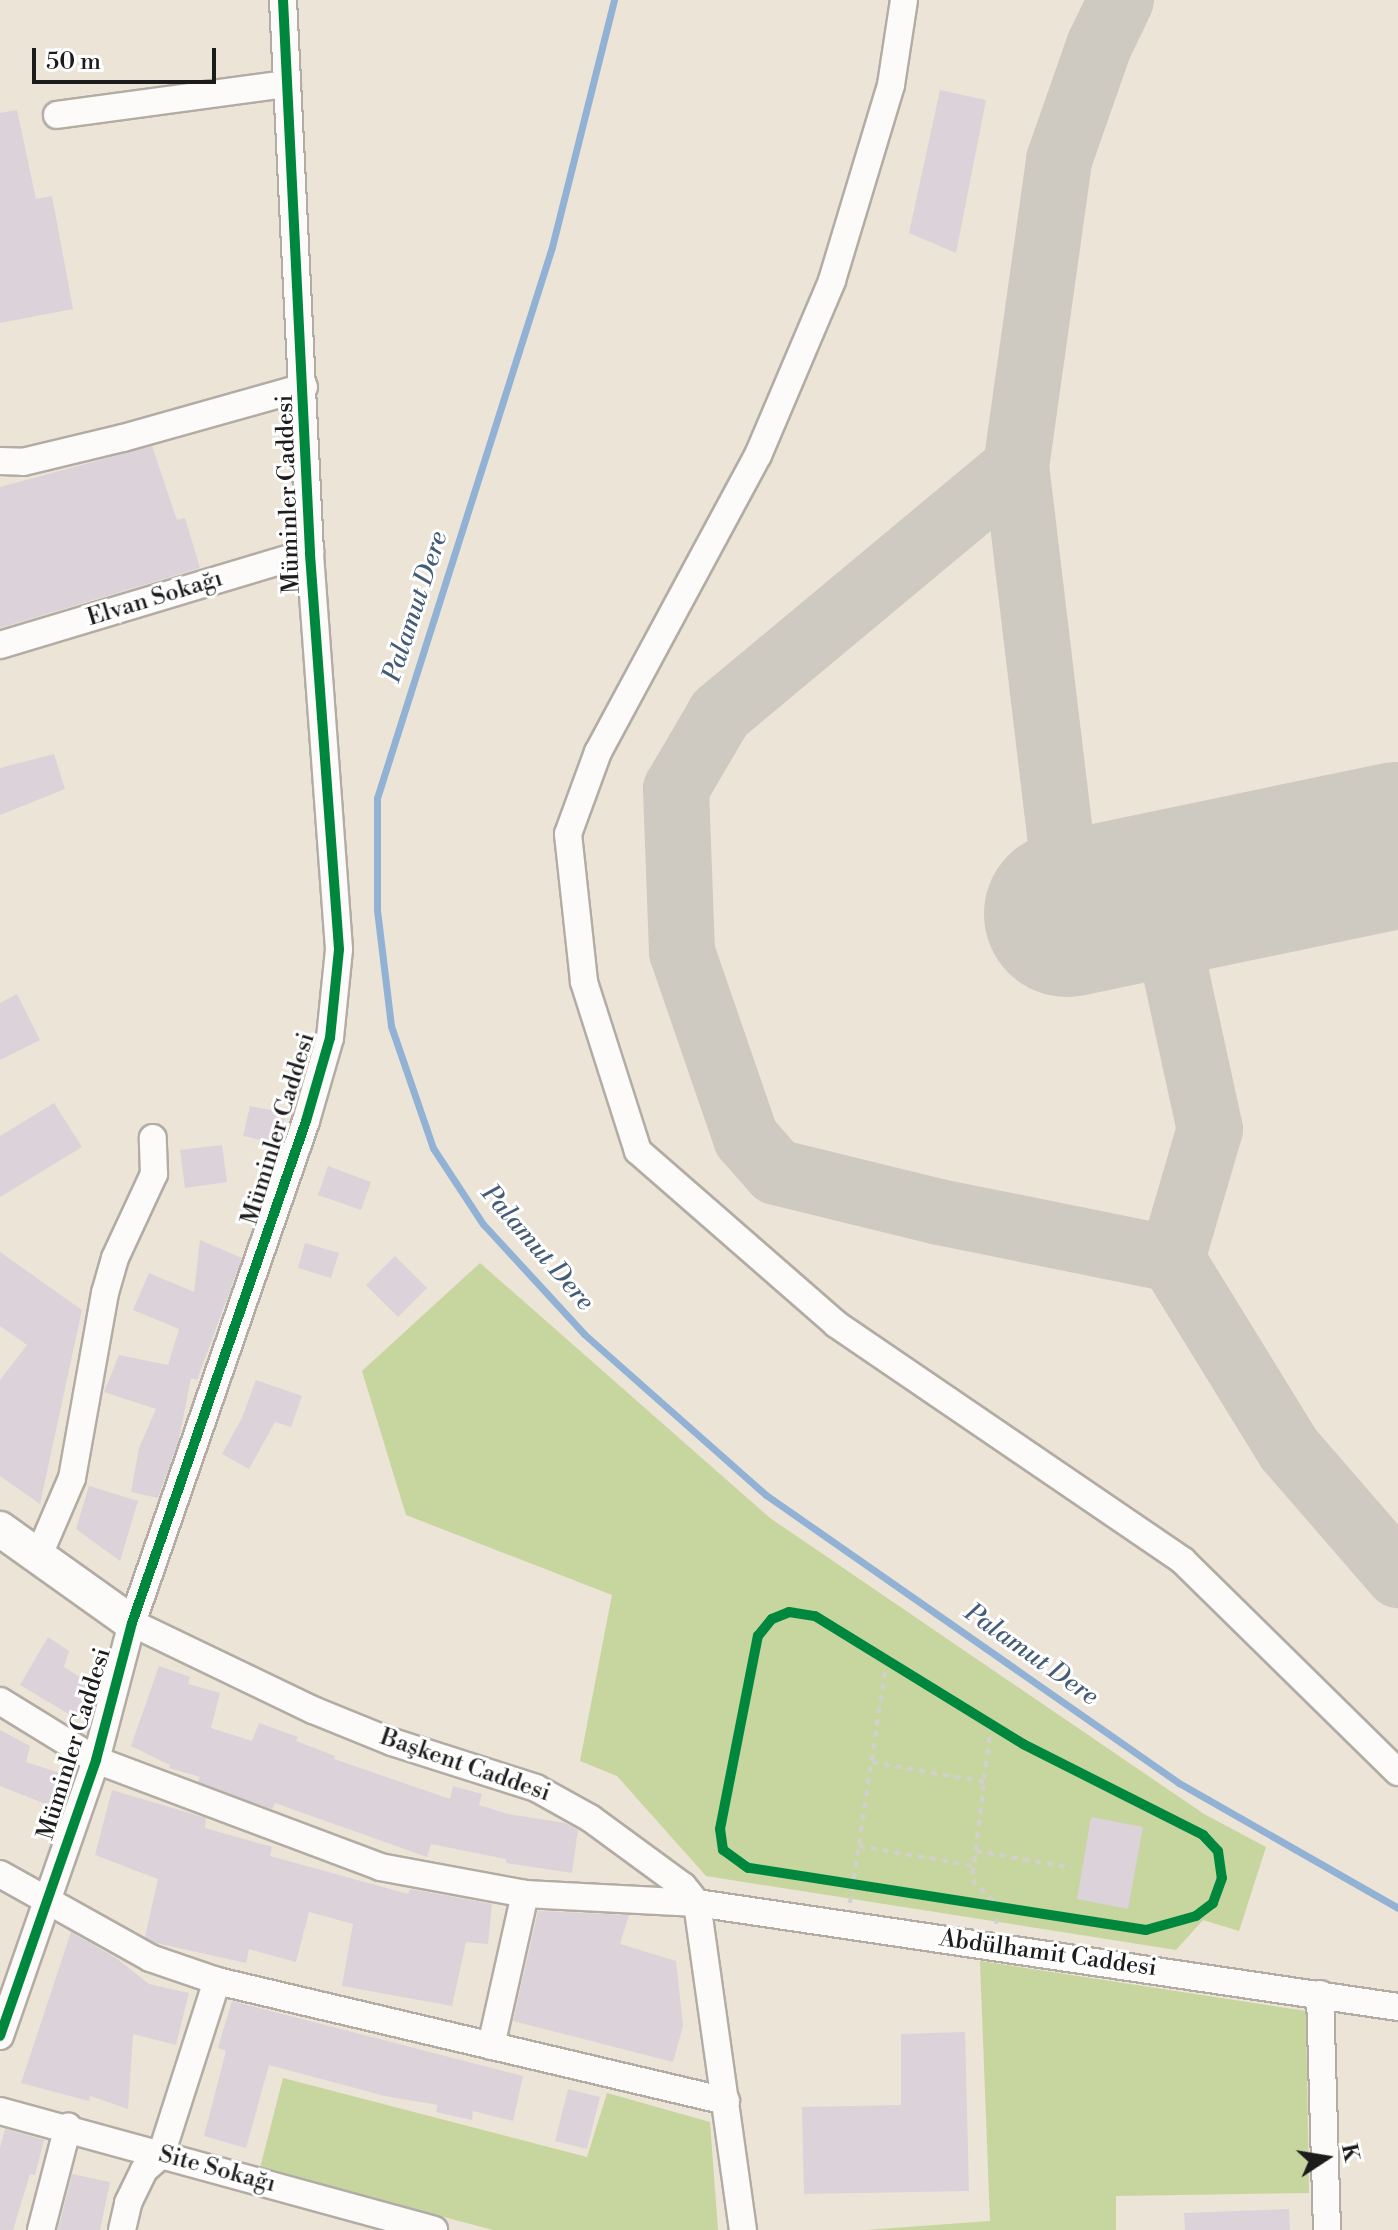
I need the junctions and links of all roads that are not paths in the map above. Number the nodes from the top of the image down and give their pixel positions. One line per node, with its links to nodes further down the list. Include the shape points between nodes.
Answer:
1 (283, 0): 3 (street, Müminler Caddesi)
2 (904, 0): 15 (street, via 891,85 832,281 758,455 598,752 568,834 584,982 638,1151 836,1324 1183,1561)
3 (287, 84): 4 (street); 5 (street, Müminler Caddesi)
4 (57, 115)
5 (304, 387): 6 (street, via 123,438 23,462); 7 (street, Müminler Caddesi)
6 (0, 461)
7 (310, 552): 8 (street, Elvan Sokağı); 12 (street, Müminler Caddesi, via 339,949 330,1038)
8 (0, 645)
9 (153, 1138): 11 (street, via 154,1174 115,1258 94,1337 72,1478)
10 (0, 1529): 11 (main road)
11 (38, 1557): 12 (main road)
12 (132, 1623): 14 (street, Müminler Caddesi); 19 (street, Başkent Caddesi, via 313,1710 392,1742 536,1788 668,1873)
13 (0, 1701): 14 (street, Abdülhamit Caddesi)
14 (96, 1760): 17 (street, Abdülhamit Caddesi, via 380,1867); 18 (street, Müminler Caddesi)
15 (1398, 1772)
16 (0, 1874): 18 (street)
17 (525, 1894): 19 (street, Abdülhamit Caddesi); 24 (street)
18 (47, 1901): 20 (street, via 150,1958); 23 (street, Müminler Caddesi)
19 (697, 1903): 21 (street, Abdülhamit Caddesi); 25 (street)
20 (217, 1981): 24 (street); 28 (street)
21 (1320, 1994): 22 (street, Abdülhamit Caddesi); 33 (street)
22 (1398, 2007)
23 (0, 2036)
24 (491, 2046): 25 (street)
25 (726, 2101): 32 (street)
26 (0, 2111): 27 (street, Site Sokağı)
27 (68, 2126): 28 (street, Site Sokağı); 29 (street)
28 (161, 2155): 30 (street, via 144,2170); 31 (street, Site Sokağı)
29 (41, 2230)
30 (122, 2230)
31 (434, 2230)
32 (743, 2230)
33 (1327, 2230)

